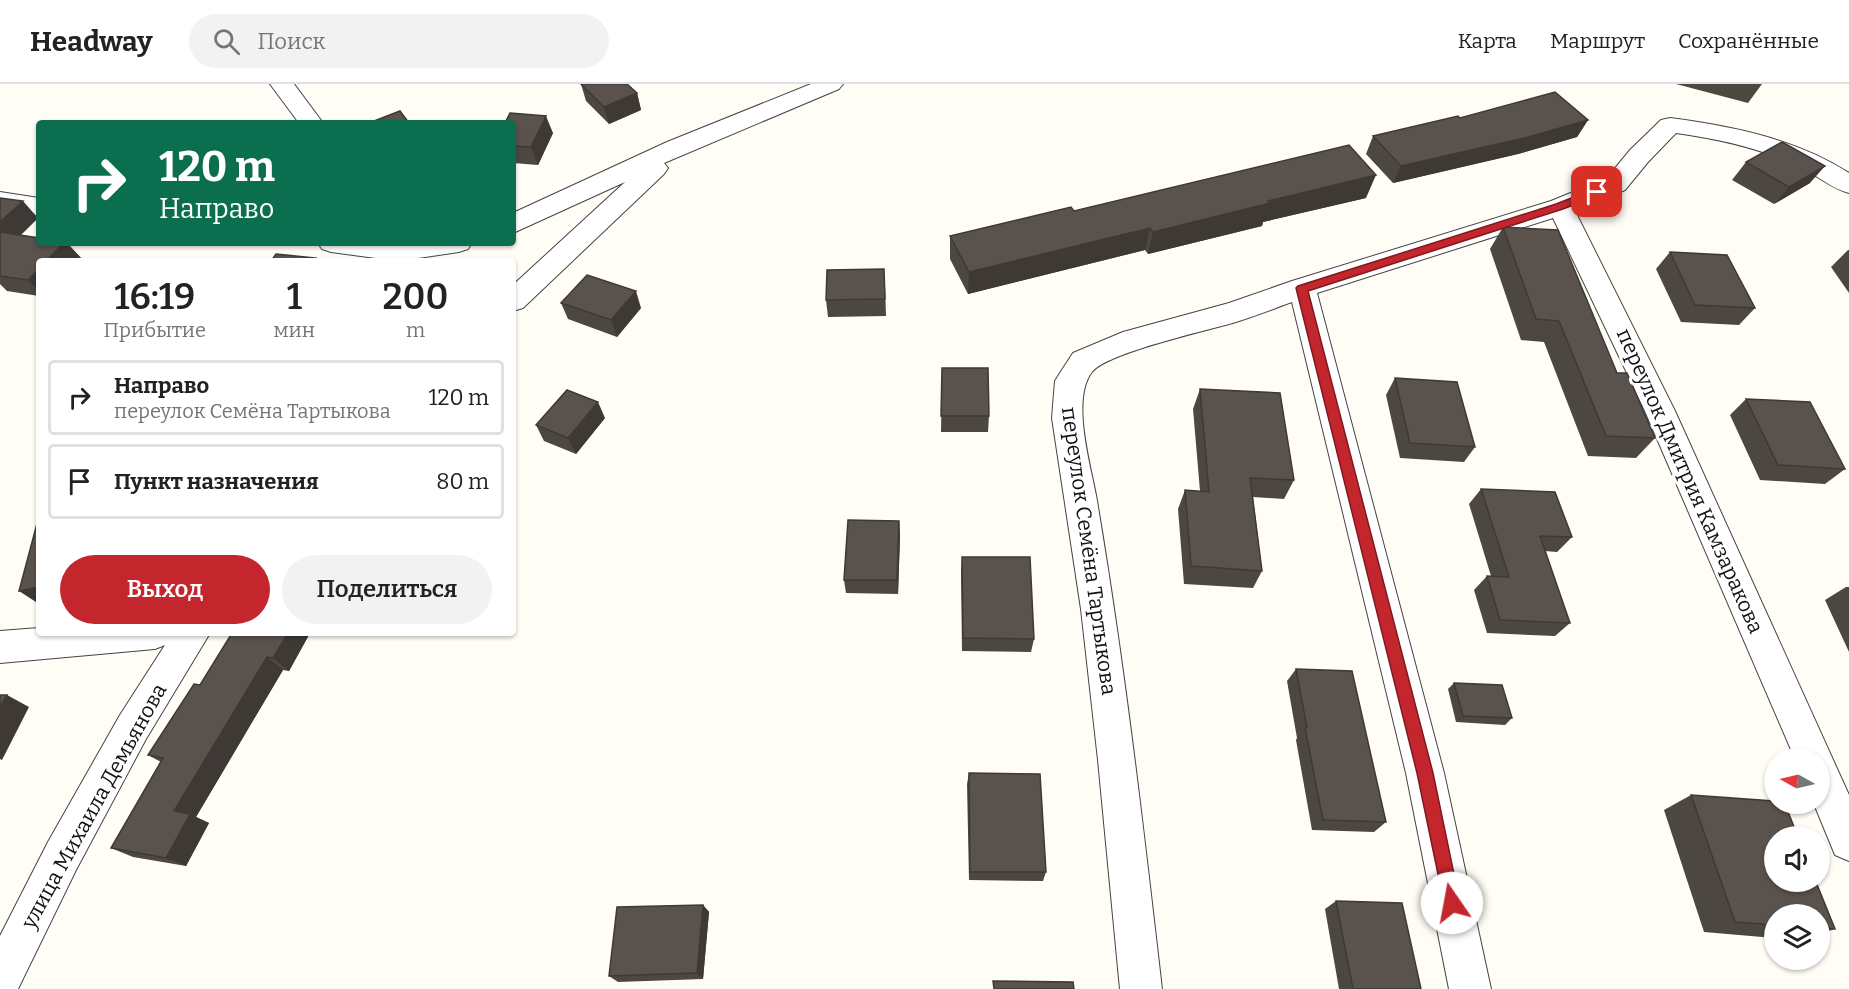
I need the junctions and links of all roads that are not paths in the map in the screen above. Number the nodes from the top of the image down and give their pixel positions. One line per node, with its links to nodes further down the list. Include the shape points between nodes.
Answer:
1 (282, 84): 3 (street)
2 (831, 84): 4 (street)
3 (309, 120)
4 (676, 148): 9 (street); 14 (street)
5 (1849, 185): 8 (street, переулок Семёна Тартыкова, via 1825,167 1755,141 1670,125 1616,184)
6 (0, 201): 7 (street)
7 (36, 207)
8 (1560, 207): 13 (street, переулок Семёна Тартыкова); 18 (street, переулок Дмитрия Камзаракова, via 1670,430)
9 (516, 223)
10 (368, 246): 12 (street)
11 (419, 246): 12 (street)
12 (393, 248)
13 (1302, 288): 22 (street, переулок Семёна Тартыкова, via 1235,312 1133,339 1083,361 1070,381 1067,418 1101,632); 23 (street, via 1425,773)
14 (516, 298)
15 (122, 636): 17 (street)
16 (190, 636): 21 (street, улица Михаила Демьянова, via 133,727 62,856)
17 (0, 647)
18 (1809, 748)
19 (1830, 796): 20 (street)
20 (1849, 841)
21 (0, 981)
22 (1141, 989)
23 (1470, 989)

